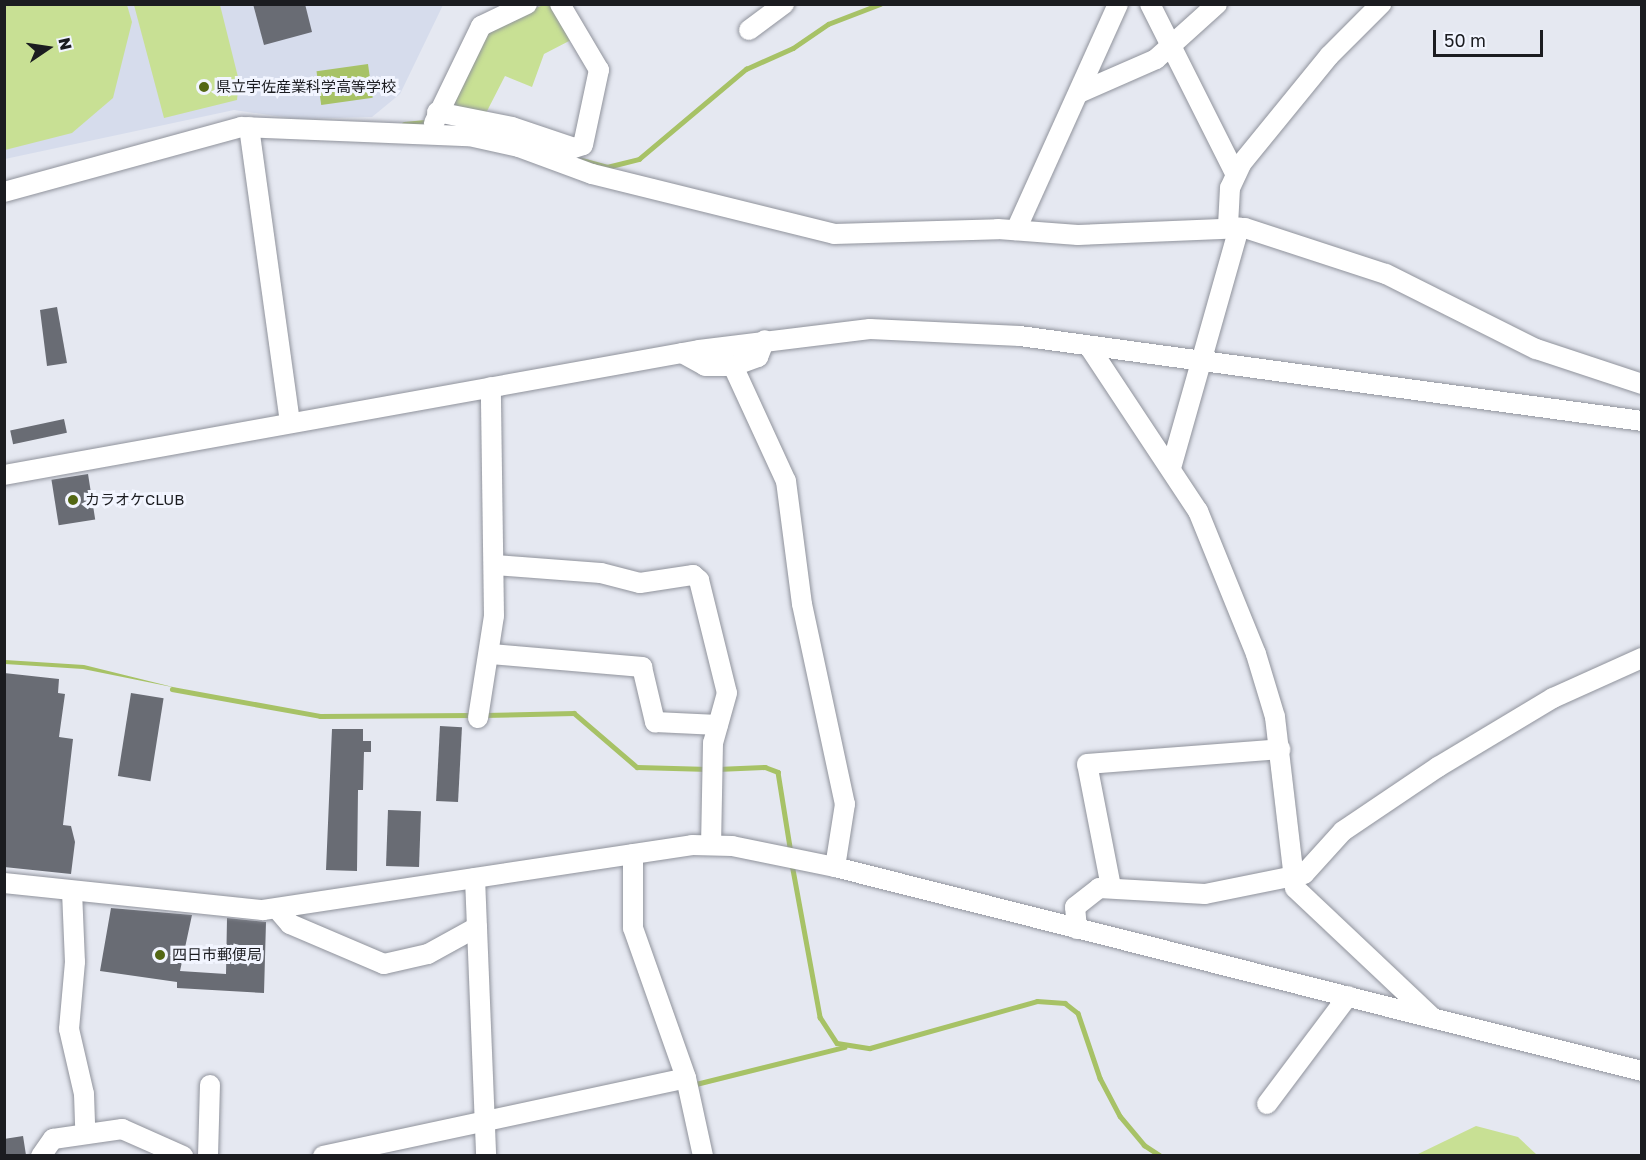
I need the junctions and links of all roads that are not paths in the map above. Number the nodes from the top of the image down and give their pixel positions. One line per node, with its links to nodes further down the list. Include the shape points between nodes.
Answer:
1 (526, 4): 11 (street, via 481,26)
2 (560, 4): 11 (street, via 599,70 583,146)
3 (784, 4): 8 (street)
4 (1118, 4): 10 (street)
5 (1150, 4): 9 (street)
6 (1217, 4): 9 (street)
7 (1381, 4): 14 (street, via 1329,56)
8 (748, 30)
9 (1169, 48): 10 (street); 14 (street)
10 (1081, 92): 17 (street)
11 (437, 112): 13 (street)
12 (249, 127): 13 (street); 15 (street); 26 (street)
13 (431, 134): 17 (street, via 503,142 592,174 809,230 882,235)
14 (1236, 175): 16 (street)
15 (4, 192)
16 (1234, 227): 17 (street, via 1105,234); 21 (street); 23 (street, via 1386,274 1536,349)
17 (1016, 230)
18 (765, 340): 19 (street, via 915,330); 20 (street); 22 (street, via 758,357)
19 (1090, 348): 21 (street); 27 (street)
20 (682, 353): 22 (street, via 705,366); 24 (street)
21 (1201, 363): 25 (street); 27 (street)
22 (733, 366): 37 (street, via 786,482 802,604 845,804)
23 (1641, 384)
24 (491, 387): 26 (street); 29 (street)
25 (1641, 421)
26 (290, 422): 28 (street)
27 (1172, 468): 34 (street, via 1198,511 1256,654)
28 (4, 475)
29 (495, 566): 30 (street); 33 (street, via 601,573 640,583 696,577 726,686)
30 (491, 654): 32 (street); 33 (street, via 642,667 655,722)
31 (1641, 658): 39 (street, via 1553,698 1446,762 1343,831 1304,874)
32 (478, 718)
33 (718, 725): 35 (street)
34 (1280, 750): 39 (street); 41 (street, via 1087,764)
35 (711, 845): 36 (street); 37 (street)
36 (633, 854): 38 (street); 49 (street, via 635,937)
37 (835, 867): 45 (street)
38 (475, 878): 43 (street); 44 (street)
39 (1290, 879): 41 (street, via 1204,894); 47 (street, via 1336,932 1408,989)
40 (4, 883): 42 (street)
41 (1111, 887): 45 (street, via 1080,898 1075,907)
42 (72, 891): 43 (street); 53 (street, via 75,962 69,1029 84,1094)
43 (277, 909): 44 (street, via 290,924 384,964 428,954)
44 (477, 927): 52 (street)
45 (1077, 929): 46 (street)
46 (1348, 996): 47 (street); 51 (street)
47 (1433, 1018): 48 (street)
48 (1641, 1071)
49 (687, 1078): 52 (street); 59 (street)
50 (210, 1085): 56 (street)
51 (1267, 1104)
52 (488, 1119): 57 (street); 58 (street)
53 (85, 1131): 54 (street, via 49,1141); 55 (street, via 131,1130)
54 (41, 1155)
55 (183, 1155)
56 (208, 1155)
57 (323, 1155)
58 (486, 1155)
59 (703, 1155)

